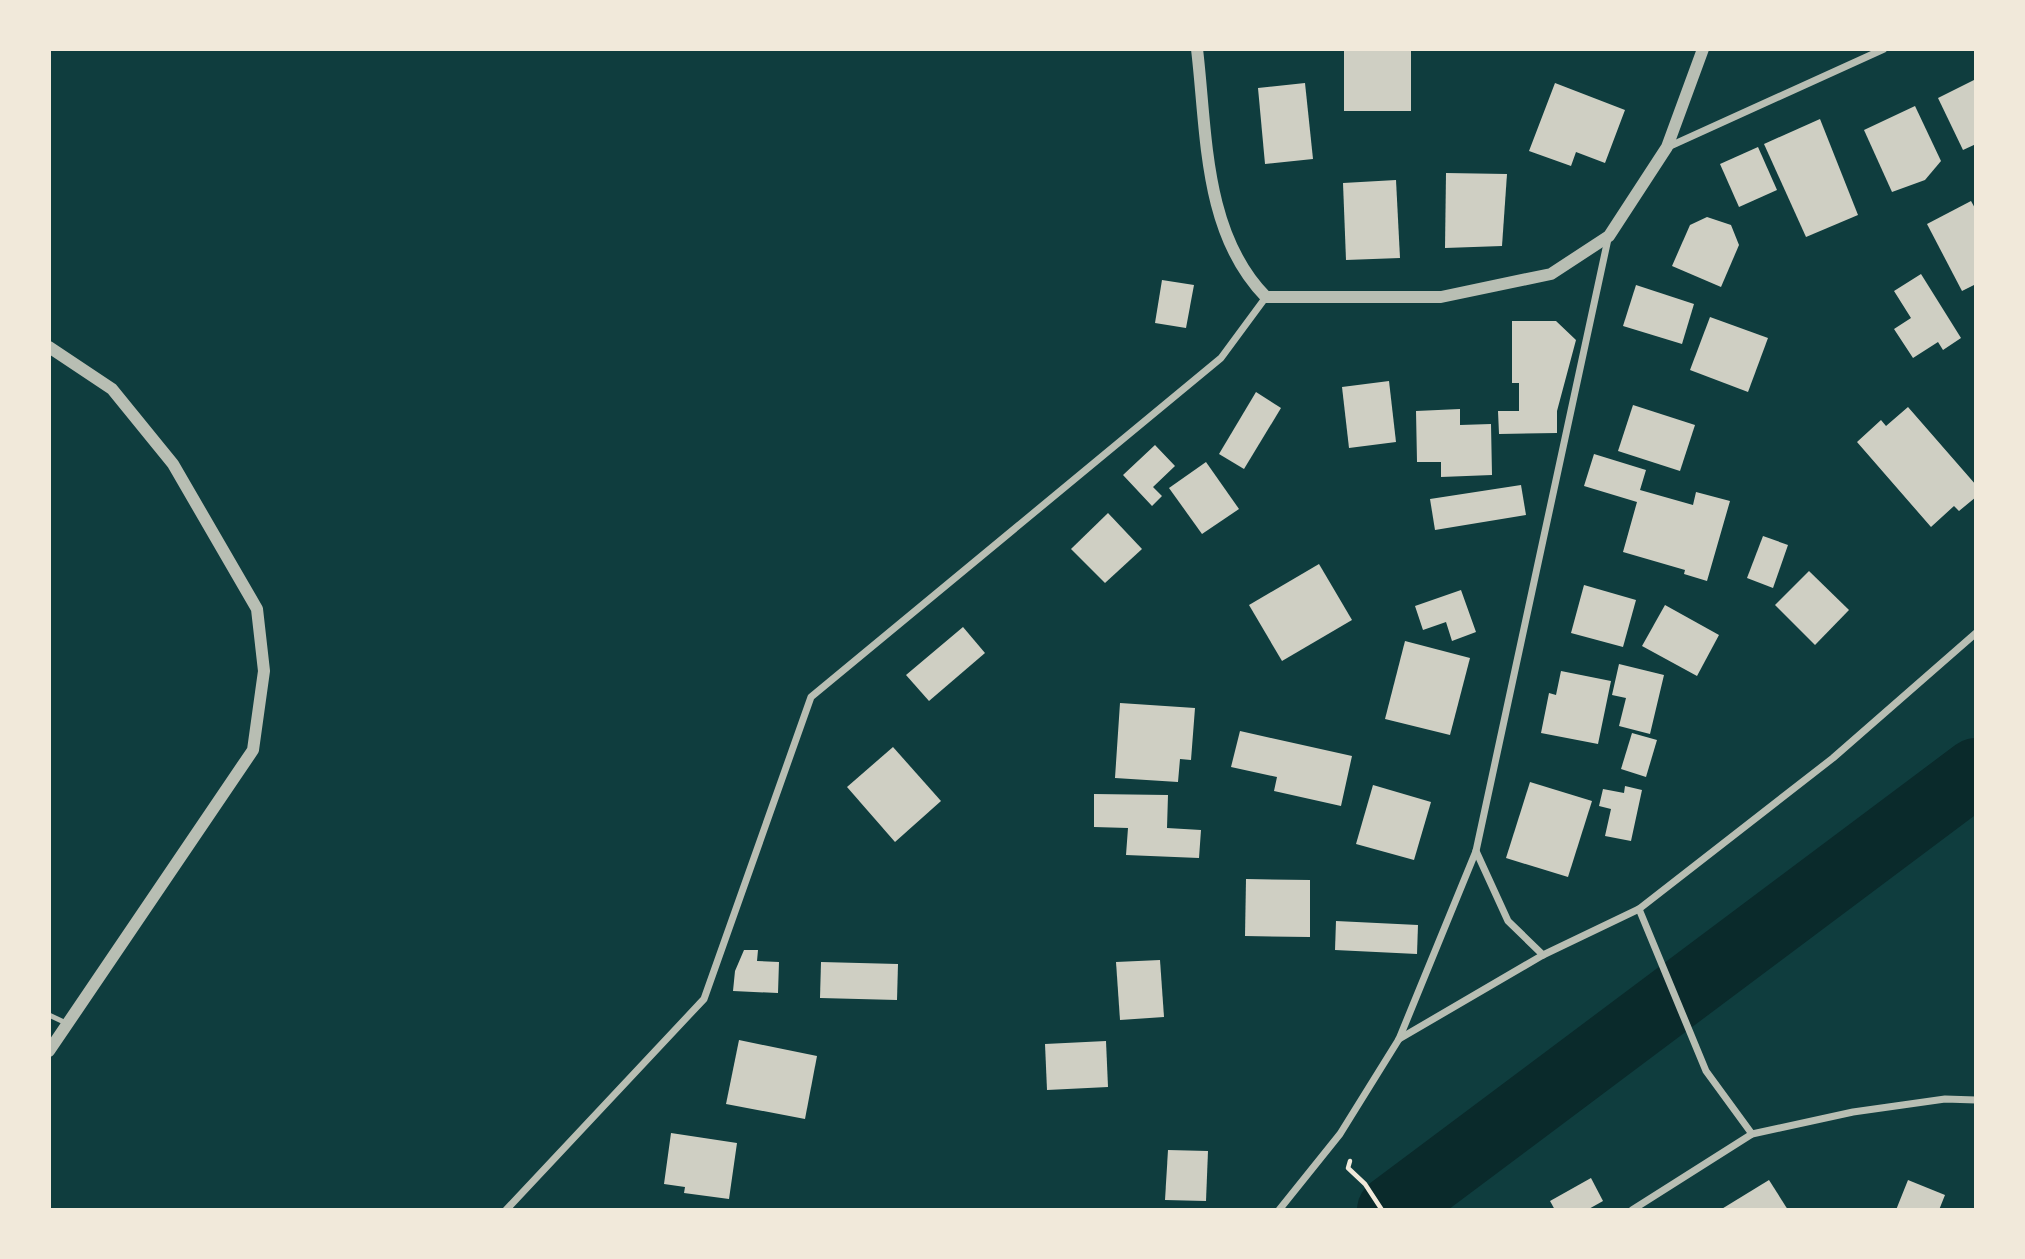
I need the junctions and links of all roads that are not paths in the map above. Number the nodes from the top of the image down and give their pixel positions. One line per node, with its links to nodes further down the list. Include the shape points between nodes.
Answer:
1 (1197, 49): 6 (street, via 1215,204 1245,276)
2 (1703, 49): 4 (street)
3 (1884, 49): 4 (street)
4 (1667, 147): 5 (street)
5 (1609, 236): 6 (street, via 1550,274 1441,297); 9 (street)
6 (1266, 297): 18 (street, via 1221,358 811,697 704,999)
7 (49, 346): 13 (street, via 112,389 173,464 257,609 264,671 253,750)
8 (1976, 633): 10 (street, via 1833,758)
9 (1476, 851): 11 (street, via 1508,921); 14 (street)
10 (1639, 909): 11 (street); 17 (street, via 1706,1071)
11 (1543, 955): 14 (street)
12 (49, 1015): 13 (lane)
13 (66, 1023): 15 (street)
14 (1399, 1039): 19 (street, via 1340,1134)
15 (49, 1051)
16 (1976, 1100): 17 (street, via 1945,1099 1853,1112)
17 (1752, 1134): 20 (street)
18 (506, 1210)
19 (1279, 1210)
20 (1632, 1210)

